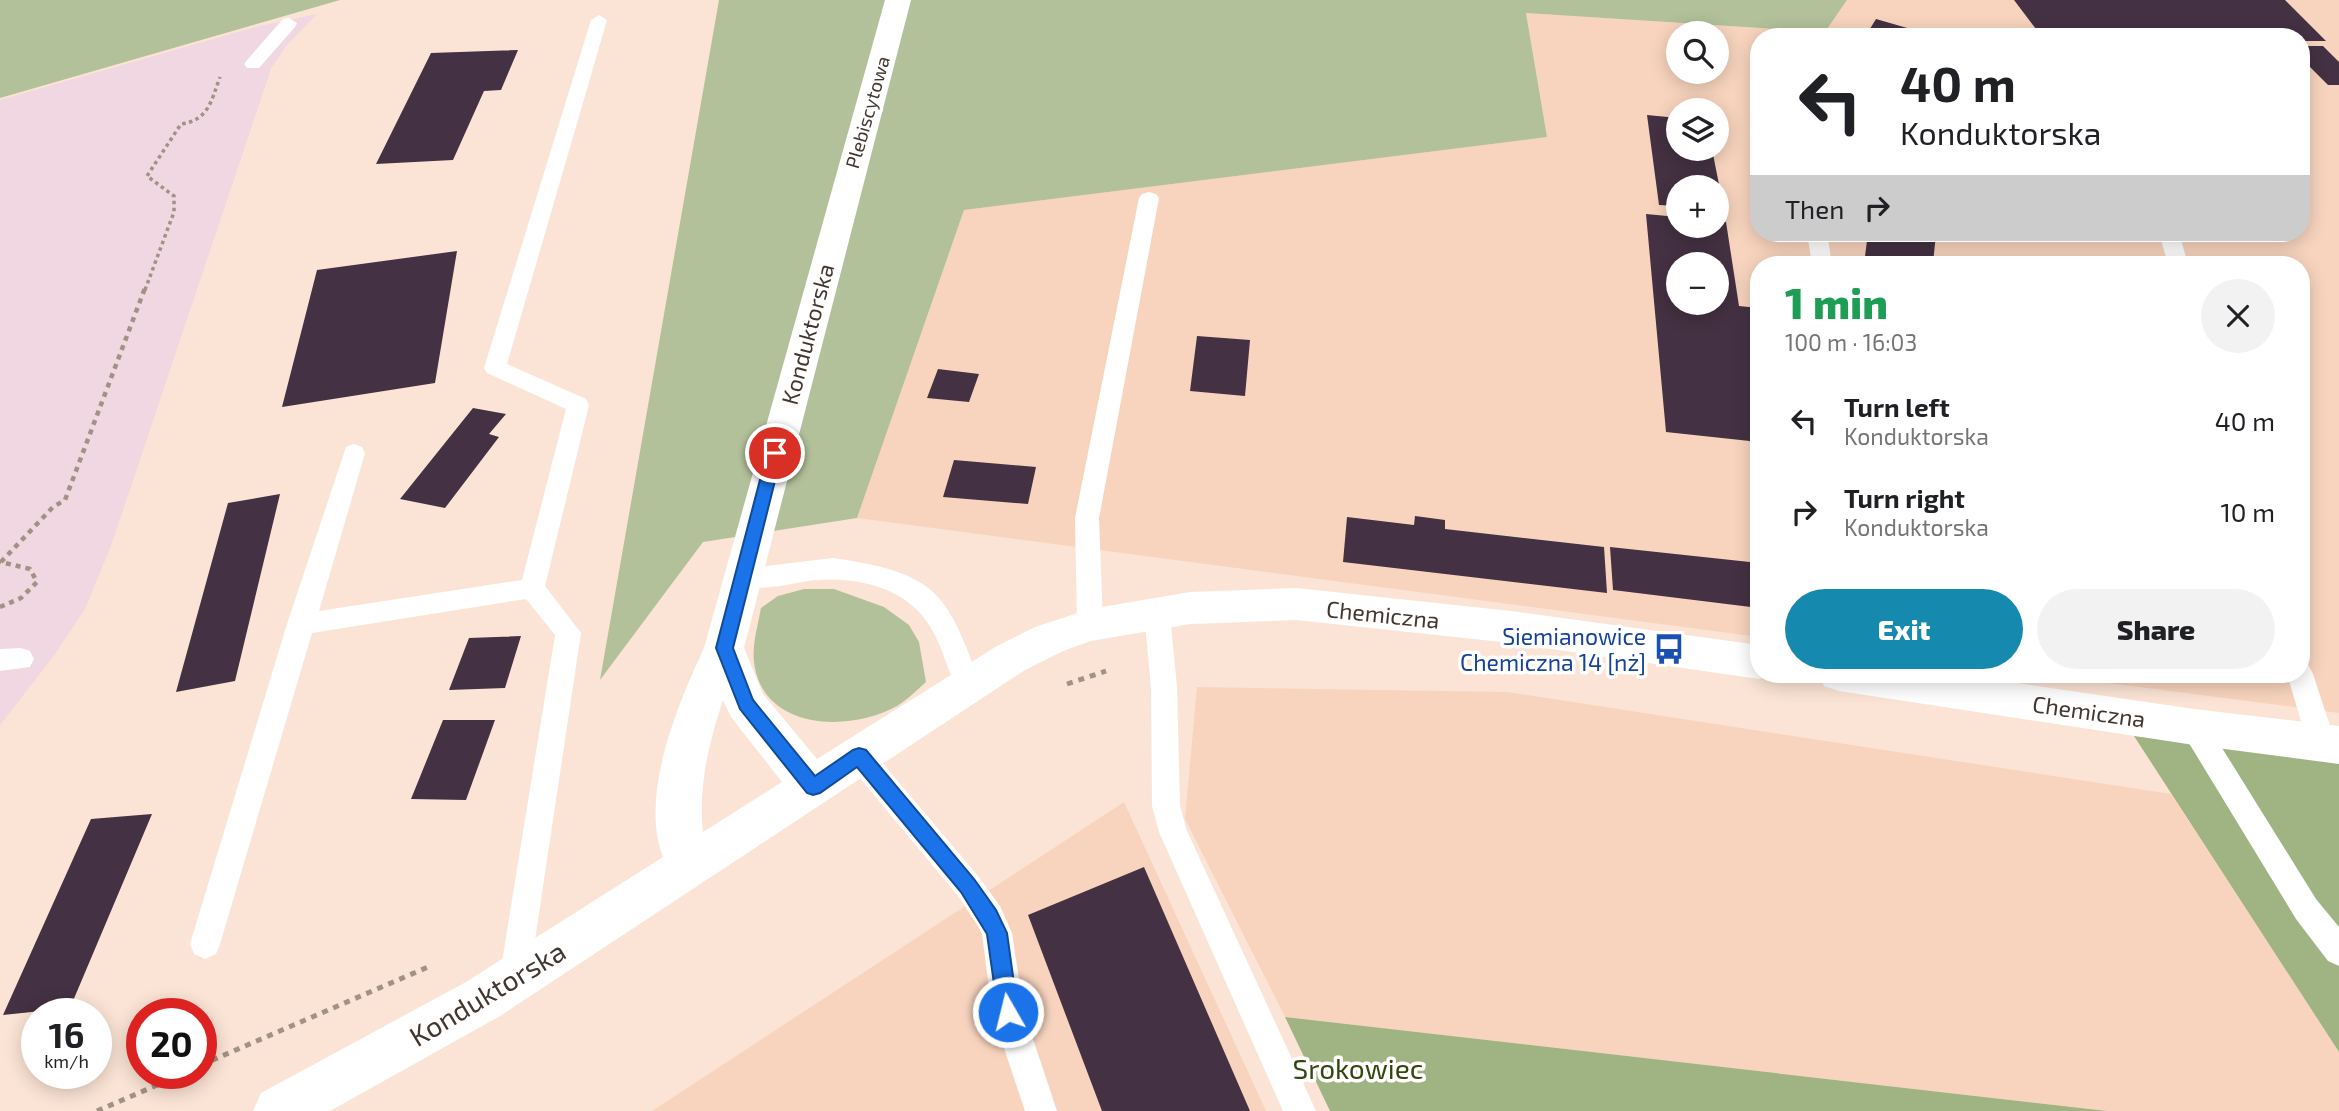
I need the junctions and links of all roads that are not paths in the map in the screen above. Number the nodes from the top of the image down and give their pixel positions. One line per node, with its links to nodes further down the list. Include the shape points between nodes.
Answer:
1 (898, 0): 6 (street, Plebiscytowa)
2 (599, 20): 9 (lane, via 495,368 578,405)
3 (289, 23): 4 (lane)
4 (253, 64)
5 (1149, 198): 12 (lane, via 1087,518)
6 (836, 225): 8 (street, Konduktorska)
7 (354, 453): 11 (lane)
8 (742, 577): 13 (street, Konduktorska); 17 (lane, via 833,568 866,573 911,589 943,625)
9 (532, 588): 11 (lane); 25 (lane, via 568,633)
10 (1157, 614): 12 (street, Chemiczna); 14 (street, Chemiczna, via 1190,608 1296,604 1511,627); 28 (lane, via 1164,687 1166,806 1173,832)
11 (300, 624): 23 (lane)
12 (1090, 625): 17 (street, Konduktorska, via 1049,639)
13 (724, 648): 21 (street, via 746,704); 22 (street, Konduktorska, via 703,694 680,799 681,843)
14 (1750, 661)
15 (1899, 683): 18 (street, Chemiczna)
16 (2304, 683): 19 (lane)
17 (968, 685): 20 (street, Konduktorska)
18 (2194, 727): 19 (street, Chemiczna); 24 (lane, via 2306,909)
19 (2330, 743)
20 (859, 756): 21 (street, Konduktorska); 27 (lane, via 989,916 997,933 1008,1012)
21 (813, 787): 22 (street, Konduktorska)
22 (691, 867): 25 (street, Konduktorska)
23 (205, 944)
24 (2339, 951)
25 (514, 979): 26 (street, Konduktorska)
26 (279, 1111)
27 (1041, 1111)
28 (1300, 1111)

